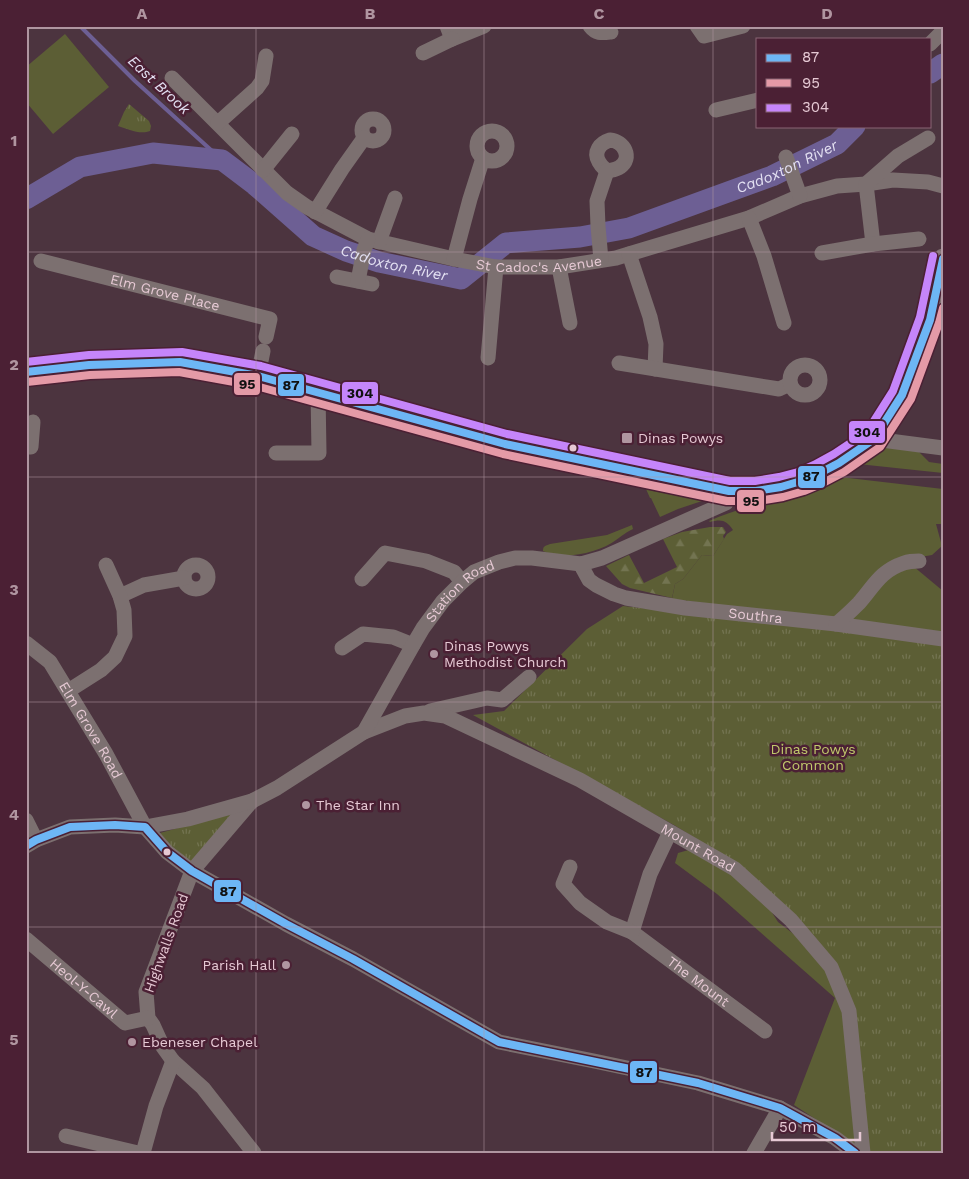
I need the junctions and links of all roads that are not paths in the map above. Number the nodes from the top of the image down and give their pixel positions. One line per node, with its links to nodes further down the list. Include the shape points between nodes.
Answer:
1 (484, 26): 5 (street)
2 (590, 26): 6 (street, via 601,33)
3 (697, 26): 4 (street, via 704,36)
4 (743, 26)
5 (449, 32): 9 (street)
6 (610, 32)
7 (943, 32): 8 (street)
8 (932, 42)
9 (423, 53)
10 (266, 56): 14 (street, via 257,88)
11 (172, 78): 14 (street, St Cadoc's Avenue)
12 (756, 100): 13 (street)
13 (716, 110)
14 (218, 123): 20 (street, St Cadoc's Avenue)
15 (292, 134): 20 (street)
16 (364, 138): 26 (street)
17 (928, 138): 22 (street, via 898,156)
18 (786, 157): 24 (street)
19 (483, 158): 34 (street)
20 (263, 170): 26 (street, St Cadoc's Avenue, via 287,193)
21 (607, 171): 35 (street, via 597,201)
22 (866, 184): 23 (street, St Cadoc's Avenue, via 893,180); 24 (street, St Cadoc's Avenue, via 837,186); 29 (street)
23 (943, 186)
24 (800, 196): 27 (street, St Cadoc's Avenue)
25 (395, 198): 30 (street)
26 (315, 212): 30 (street, St Cadoc's Avenue)
27 (749, 218): 32 (street, St Cadoc's Avenue); 41 (street)
28 (919, 239): 29 (street)
29 (874, 244): 31 (street)
30 (368, 249): 34 (street, St Cadoc's Avenue); 39 (street, via 365,282)
31 (822, 253)
32 (630, 254): 35 (street, St Cadoc's Avenue); 44 (street, via 656,344)
33 (943, 258): 50 (main road, via 930,320 902,395)
34 (454, 259): 37 (street, St Cadoc's Avenue)
35 (601, 260): 38 (street, St Cadoc's Avenue)
36 (41, 261): 46 (street, Elm Grove Place, via 270,319)
37 (496, 267): 38 (street, St Cadoc's Avenue); 42 (street)
38 (559, 267): 40 (street)
39 (338, 277)
40 (570, 323)
41 (784, 323)
42 (488, 358)
43 (619, 363): 44 (street)
44 (655, 369): 47 (street, via 779,389)
45 (26, 372): 46 (main road, via 89,365 180,362)
46 (258, 376): 48 (main road)
47 (790, 384)
48 (318, 392): 54 (street, via 318,453); 55 (main road, via 505,444)
49 (33, 422): 52 (street, via 32,447)
50 (876, 435): 51 (street); 53 (street); 55 (main road, via 839,462 802,482 756,491)
51 (927, 440)
52 (26, 447)
53 (943, 448)
54 (276, 453)
55 (729, 491): 57 (street, Station Road, via 726,503 718,507 602,558)
56 (919, 561): 63 (street, via 894,566 883,574 847,616)
57 (581, 564): 61 (street, Station Road, via 514,558 474,572); 63 (street, Southra, via 589,580 626,598 685,608)
58 (106, 565): 62 (street)
59 (184, 578): 62 (street, via 144,585)
60 (362, 579): 61 (street, via 385,553 426,561 454,572)
61 (462, 582): 66 (street, Station Road, via 442,602)
62 (120, 596): 69 (street, via 125,636 115,657)
63 (836, 624): 64 (street, Southra)
64 (943, 639)
65 (26, 643): 69 (street, Elm Grove Road, via 50,662)
66 (412, 644): 67 (street, via 393,637 363,634); 71 (street, Station Road)
67 (342, 648)
68 (529, 677): 70 (street, via 502,700 488,698)
69 (68, 691): 74 (street, Elm Grove Road)
70 (424, 713): 71 (street, Mount Road, via 406,716); 75 (street, Mount Road, via 445,716 580,780)
71 (364, 732): 72 (street, Station Road)
72 (252, 801): 74 (street, Station Road); 78 (street, Station Road)
73 (26, 820): 76 (street)
74 (145, 827): 76 (street, Station Road, via 70,827); 78 (street, Elm Grove Road, via 167,852)
75 (670, 832): 79 (street, via 650,874); 91 (street, Mount Road, via 735,869 791,920 831,968 849,1011)
76 (31, 843)
77 (570, 868): 79 (street, The Mount, via 564,884 580,903 607,922)
78 (192, 871): 81 (street, Highwalls Road, via 146,992); 84 (street, Elm Grove Road, via 499,1042 698,1083)
79 (632, 932): 82 (street, The Mount)
80 (26, 939): 81 (street, Heol-Y-Cawl, via 125,1023)
81 (148, 1018): 83 (street, Highwalls Road)
82 (766, 1031)
83 (173, 1061): 87 (street); 88 (street, Highwalls Road, via 203,1088)
84 (780, 1108): 89 (street); 90 (street, Elm Grove Road, via 835,1138)
85 (66, 1136): 86 (street)
86 (138, 1153)
87 (143, 1153)
88 (254, 1153)
89 (754, 1153)
90 (855, 1153)
91 (863, 1153)

